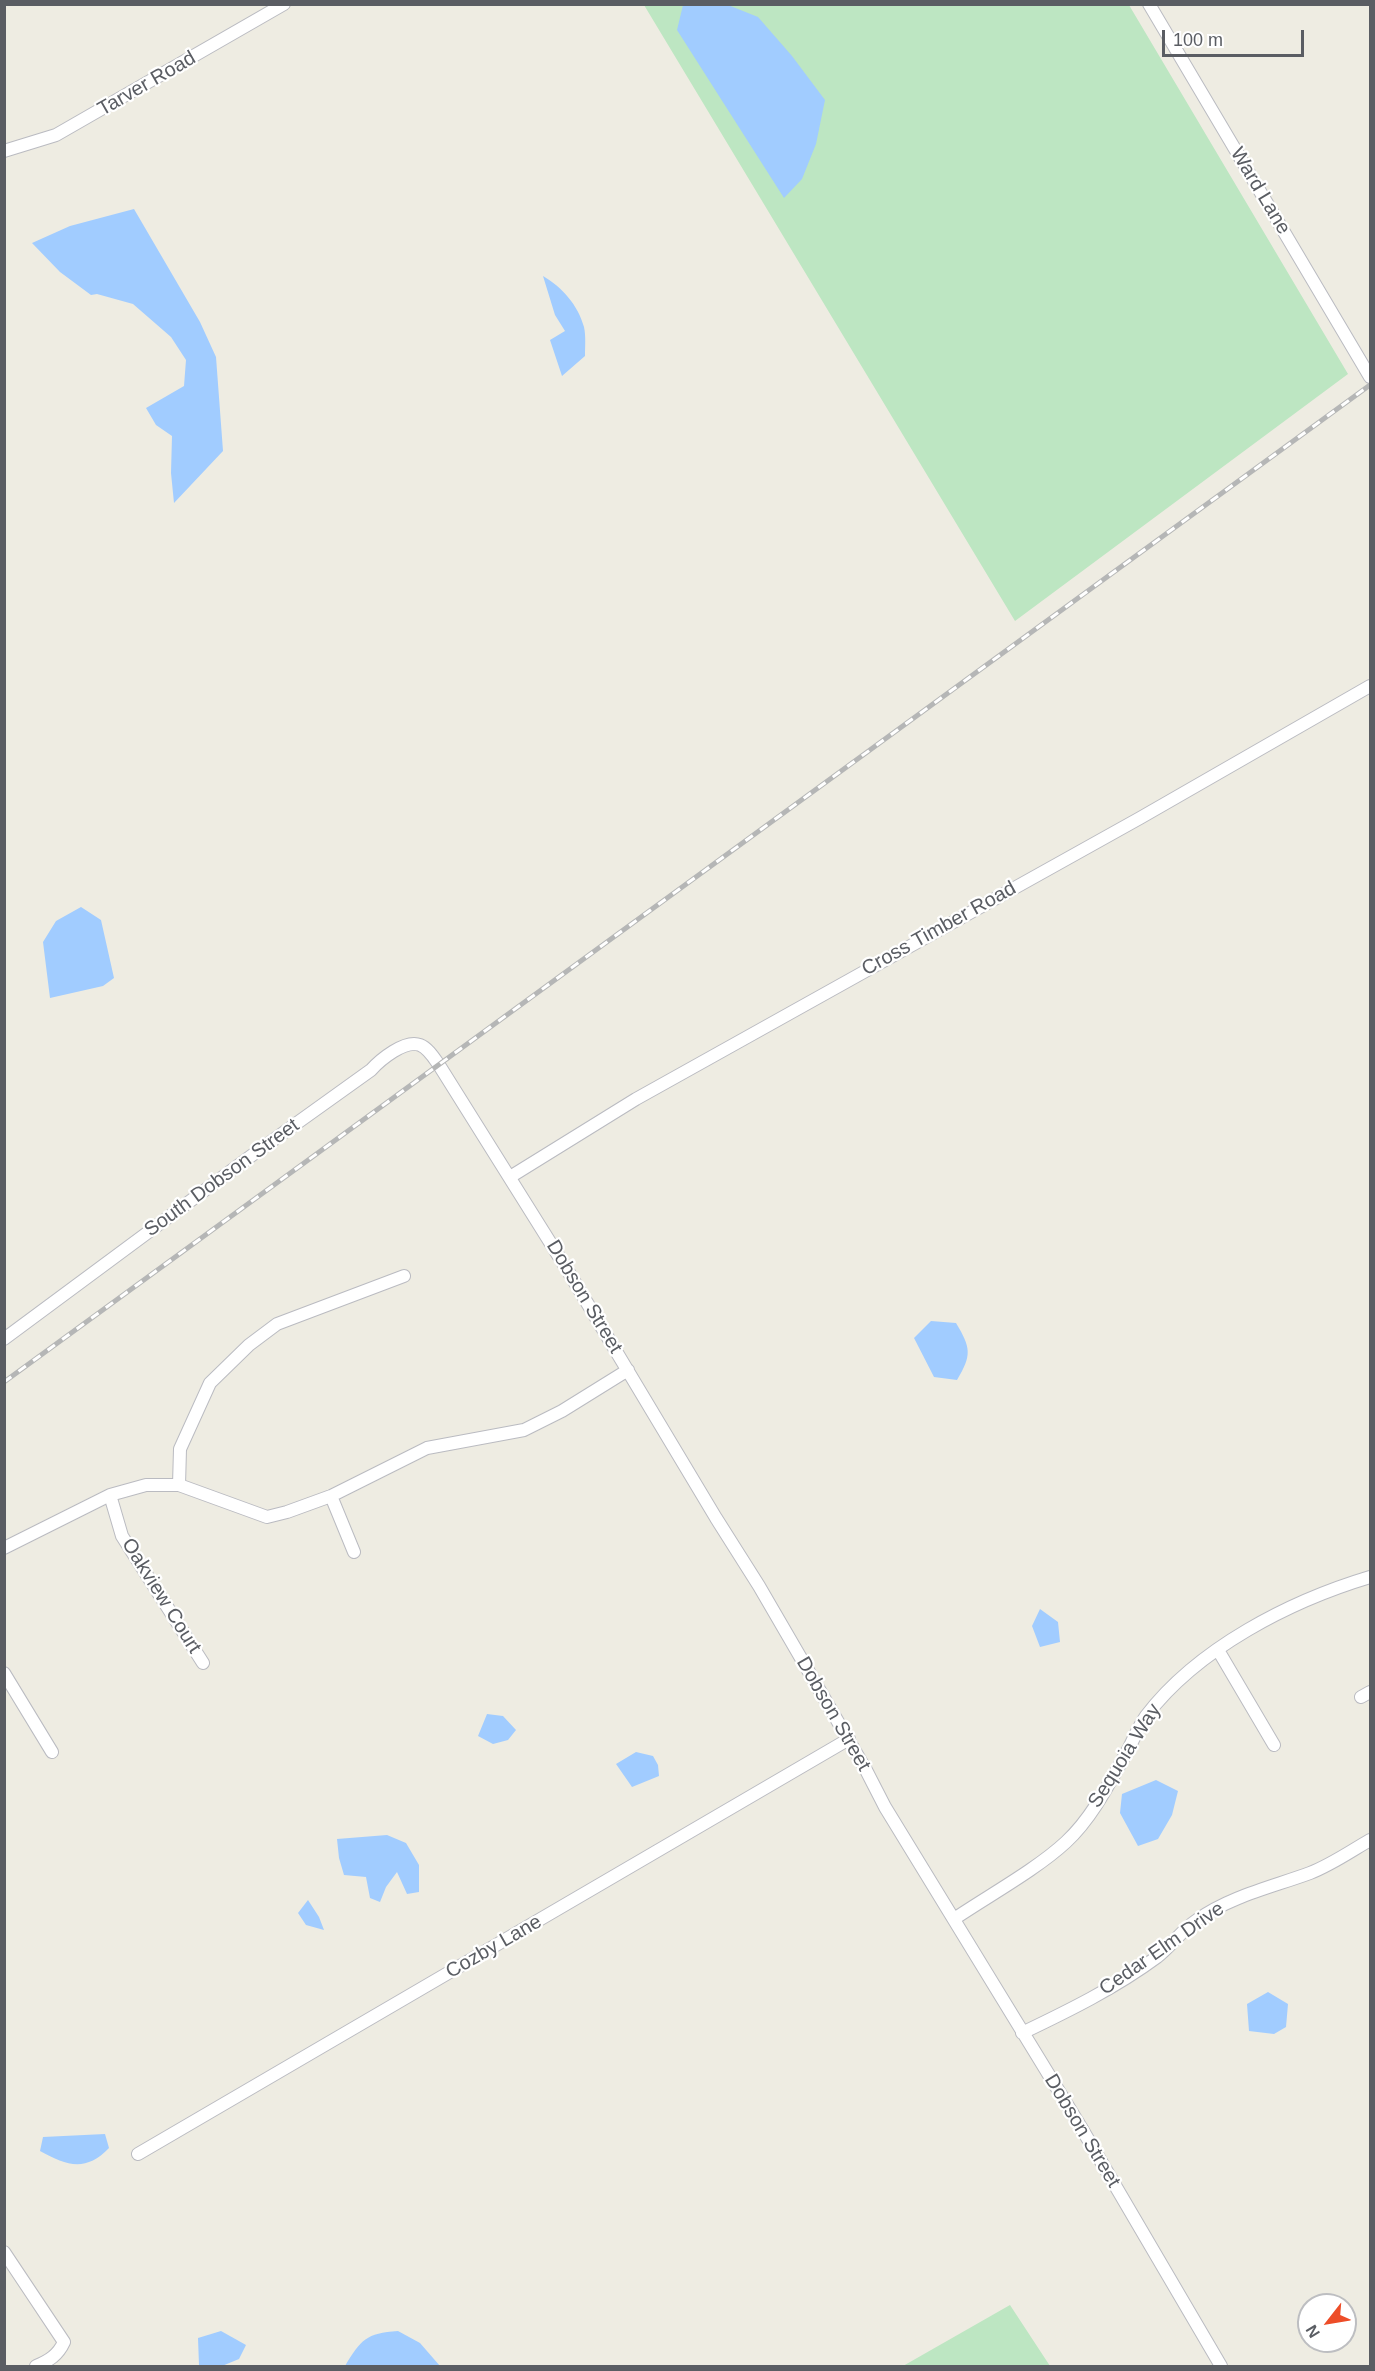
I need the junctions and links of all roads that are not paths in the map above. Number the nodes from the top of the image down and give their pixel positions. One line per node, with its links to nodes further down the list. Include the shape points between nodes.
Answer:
1 (284, 4): 3 (street, Tarver Road, via 56,135)
2 (1149, 4): 4 (street, Ward Lane)
3 (4, 151)
4 (1371, 377)
5 (1371, 686): 7 (street, Cross Timber Road, via 636,1099)
6 (439, 1065): 7 (street, Dobson Street); 9 (street, South Dobson Street, via 421,1045 398,1049)
7 (510, 1177): 10 (street, Dobson Street)
8 (404, 1276): 11 (street, via 277,1324 249,1345 210,1383 180,1449)
9 (4, 1339)
10 (628, 1370): 13 (street, via 562,1412 524,1430 426,1448); 20 (street, Dobson Street)
11 (179, 1485): 12 (street, via 146,1485); 13 (street, via 267,1517)
12 (110, 1494): 14 (street); 18 (street, Oakview Court, via 122,1536)
13 (331, 1496): 15 (street)
14 (4, 1548)
15 (354, 1552)
16 (1371, 1577): 17 (street, Sequoia Way, via 1287,1609)
17 (1218, 1650): 21 (street); 24 (street, Sequoia Way, via 1176,1682 1145,1717 1095,1806 1066,1842)
18 (203, 1662)
19 (4, 1673): 22 (street)
20 (849, 1740): 24 (street, Dobson Street); 26 (street, Cozby Lane)
21 (1274, 1745)
22 (52, 1752)
23 (1371, 1840): 25 (street, Cedar Elm Drive, via 1312,1872 1228,1902 1196,1920 1158,1956 1126,1978)
24 (954, 1919): 25 (street, Dobson Street)
25 (1022, 2033): 29 (street, Dobson Street)
26 (138, 2154)
27 (4, 2252): 28 (street, via 64,2342 49,2361)
28 (36, 2367)
29 (1221, 2367)

